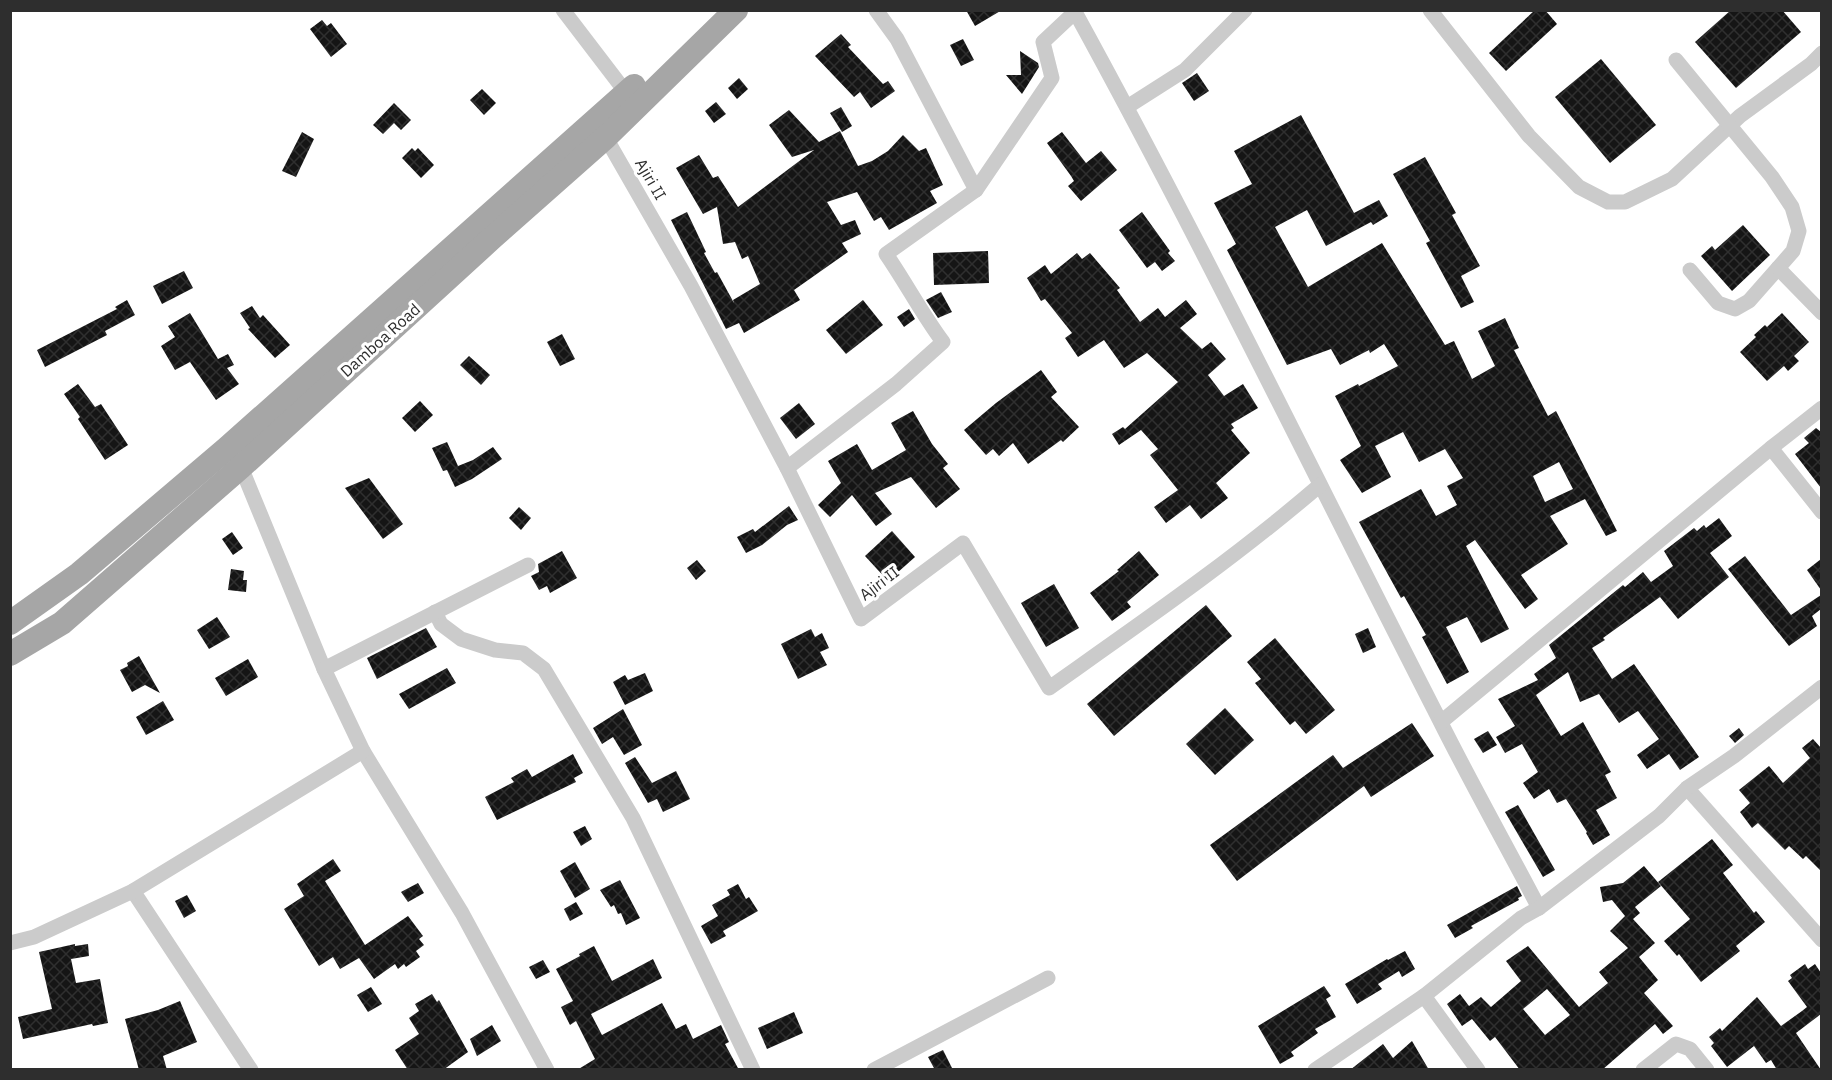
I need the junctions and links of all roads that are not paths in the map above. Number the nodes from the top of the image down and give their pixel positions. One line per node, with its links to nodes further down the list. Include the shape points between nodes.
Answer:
1 (563, 10): 10 (street)
2 (715, 10): 10 (main road, Damboa Road)
3 (736, 10): 10 (main road, Damboa Road)
4 (876, 10): 14 (street, via 897,39)
5 (1245, 10): 11 (street, via 1185,70)
6 (1430, 10): 12 (street, via 1529,136 1578,187 1608,202 1625,202 1672,179)
7 (1075, 11): 11 (street); 14 (street, via 1043,42 1052,78)
8 (1821, 53): 12 (street)
9 (1676, 60): 12 (street)
10 (632, 99): 13 (main road, Damboa Road)
11 (1127, 107): 22 (street)
12 (1730, 125): 15 (street, via 1792,207 1799,231 1793,251)
13 (601, 128): 20 (main road, Damboa Road); 21 (street, Ajiri II, via 691,286)
14 (976, 190): 21 (street, via 886,255 943,342 896,384)
15 (1778, 268): 16 (street, via 1749,301 1735,309 1718,303); 17 (street)
16 (1690, 270)
17 (1821, 313)
18 (1821, 408): 19 (street)
19 (1771, 448): 23 (street); 30 (street)
20 (233, 459): 26 (main road, Damboa Road); 27 (main road, Damboa Road, via 62,623); 28 (street)
21 (787, 468): 22 (street, Ajiri II, via 861,619 963,543 1049,688 1193,585)
22 (1320, 485): 30 (street)
23 (1821, 512)
24 (528, 565): 25 (street)
25 (435, 612): 28 (street); 41 (street, via 441,624 461,639 495,650 523,653 544,669 633,818)
26 (10, 622)
27 (10, 654)
28 (324, 669): 31 (street)
29 (1821, 687): 32 (street)
30 (1441, 722): 34 (street)
31 (363, 751): 33 (street); 40 (street, via 462,913)
32 (1687, 788): 34 (street, via 1659,816); 35 (street)
33 (133, 891): 36 (street, via 34,937); 39 (street)
34 (1539, 908): 38 (street)
35 (1821, 940)
36 (10, 943)
37 (1048, 978): 42 (street)
38 (1424, 996): 43 (street); 44 (street)
39 (251, 1070)
40 (547, 1070)
41 (753, 1070)
42 (874, 1070)
43 (1315, 1070)
44 (1478, 1070)
45 (1643, 1070): 46 (street, via 1676,1044 1690,1049)
46 (1707, 1070)

